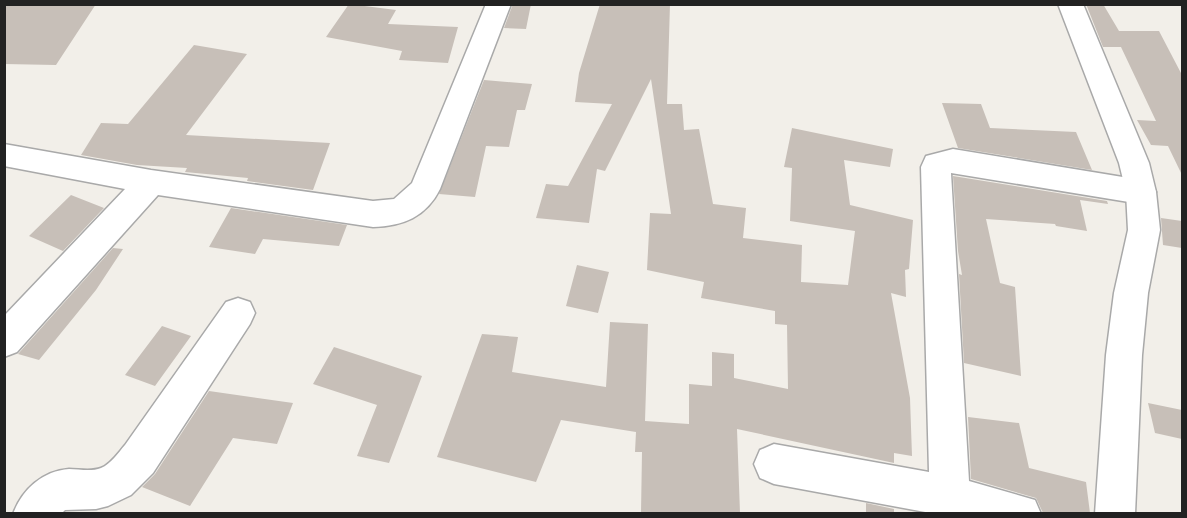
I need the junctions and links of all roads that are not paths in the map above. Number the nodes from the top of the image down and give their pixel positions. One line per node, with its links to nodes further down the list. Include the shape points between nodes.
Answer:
1 (499, 4): 4 (street, via 425,189 413,206 373,214)
2 (1070, 4): 5 (street, via 1134,163)
3 (4, 155): 4 (street)
4 (151, 182): 7 (street)
5 (1141, 192): 9 (street, via 953,161 937,164); 12 (street, via 1144,231 1124,355)
6 (238, 313): 10 (street, via 122,478 95,489 61,490)
7 (4, 341)
8 (774, 464): 9 (street)
9 (950, 496): 11 (street)
10 (33, 513)
11 (1021, 513)
12 (1115, 513)

